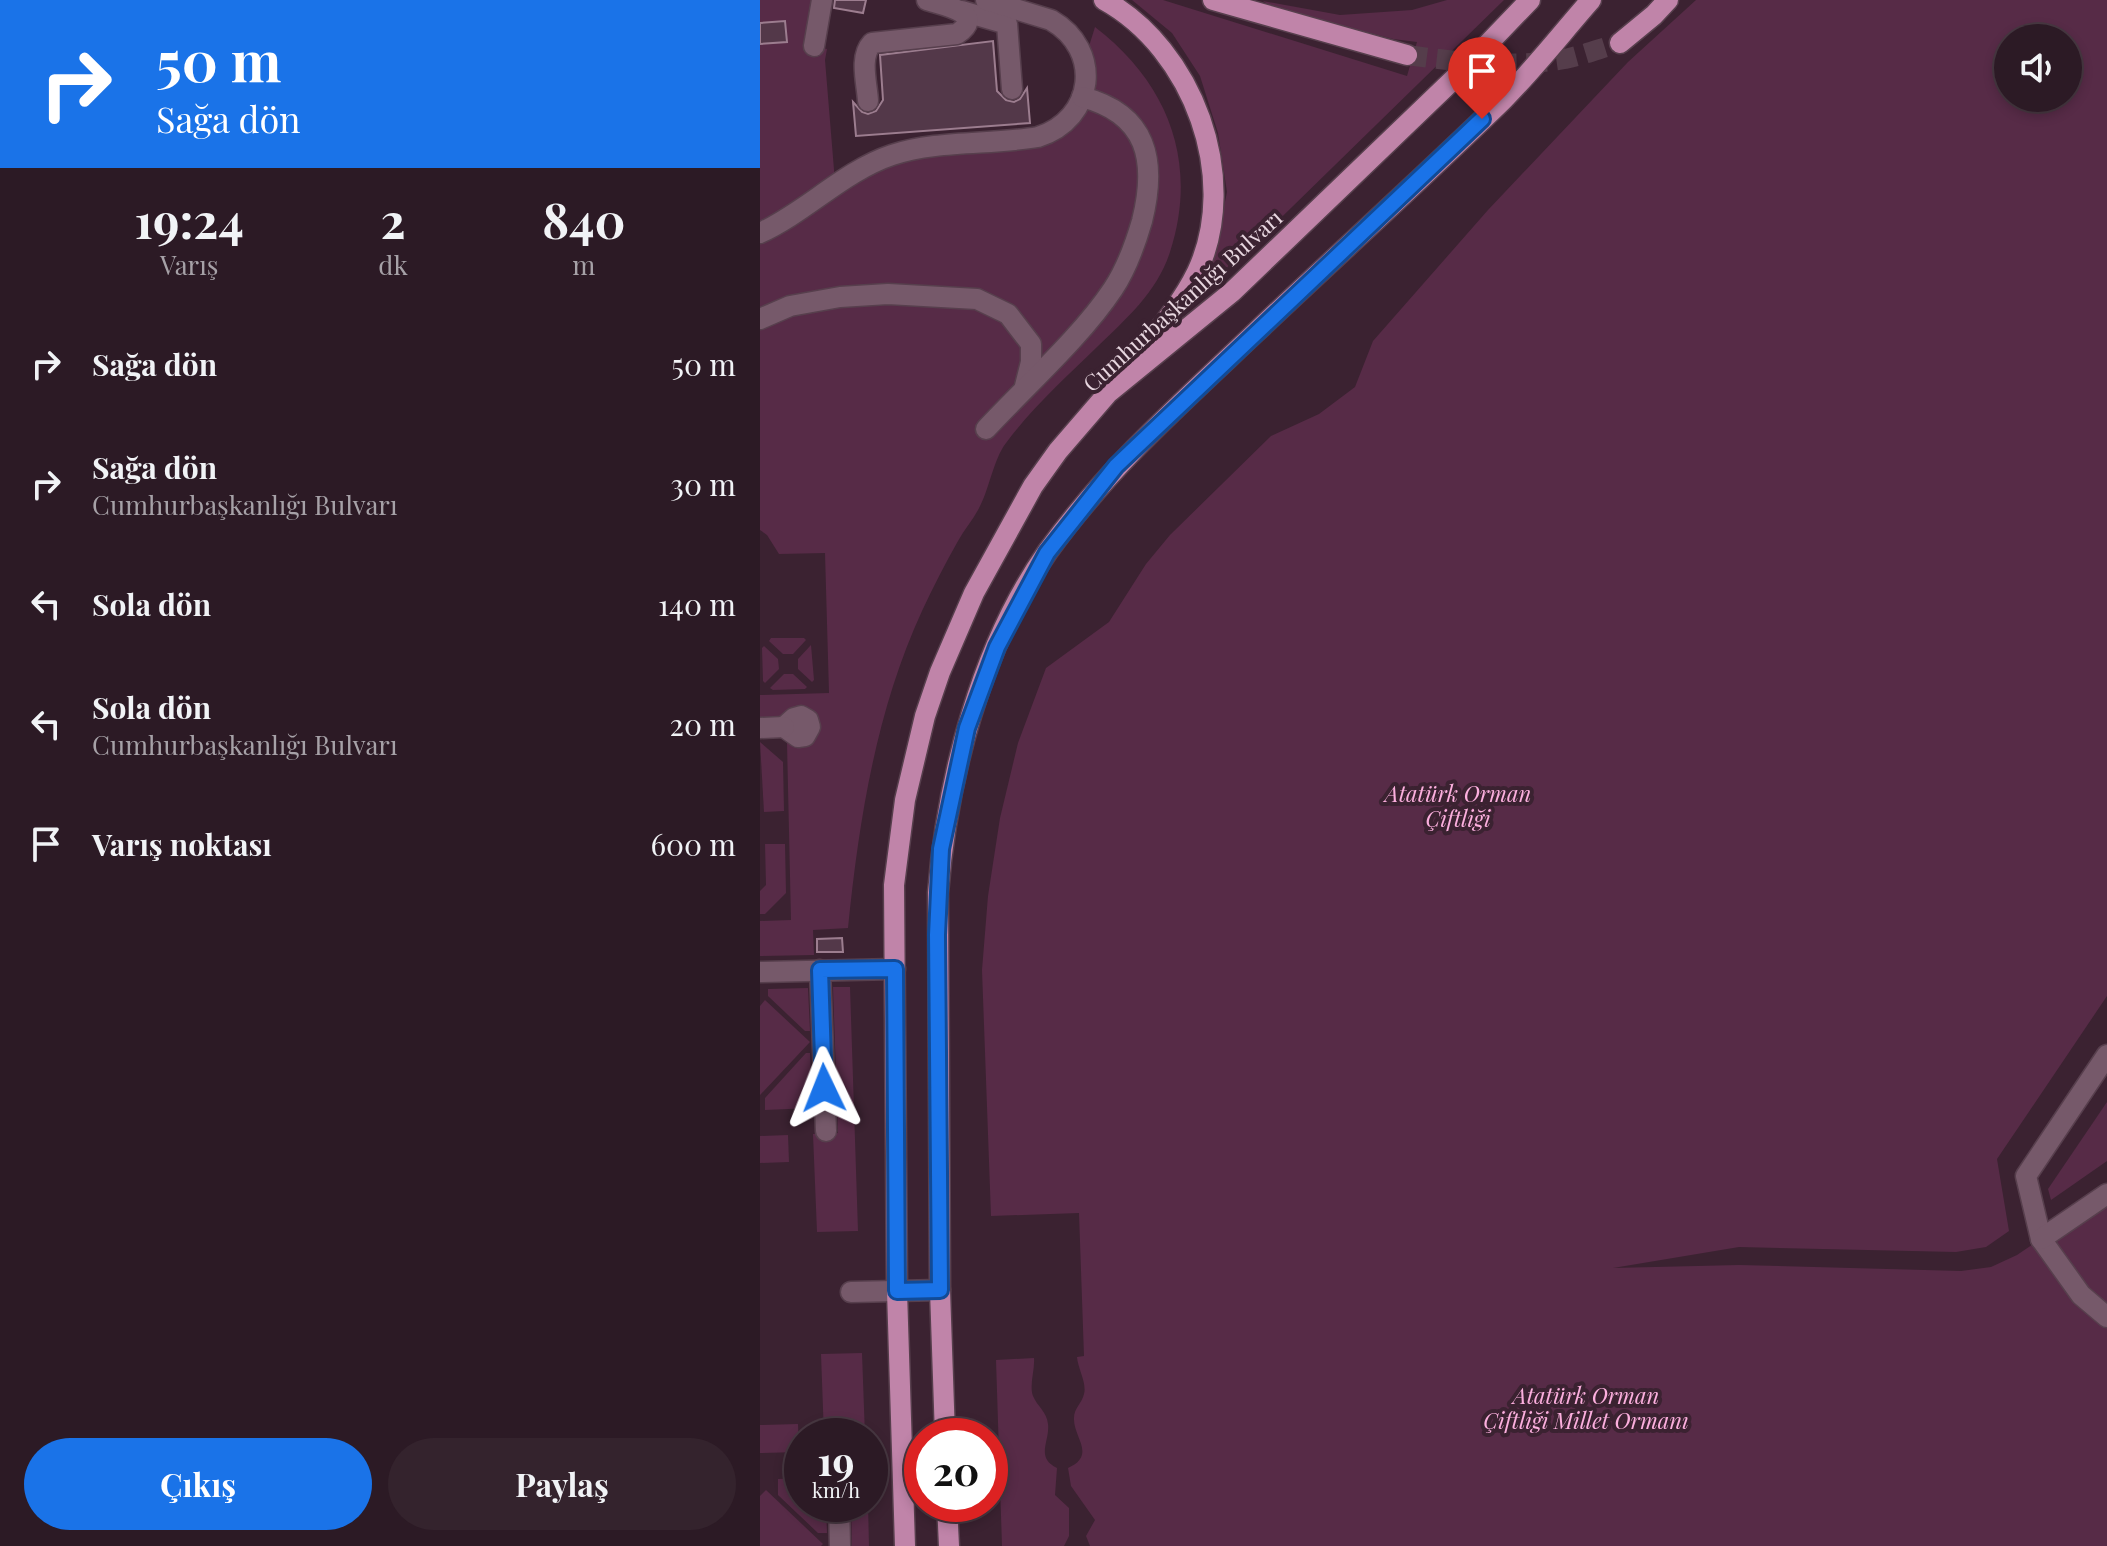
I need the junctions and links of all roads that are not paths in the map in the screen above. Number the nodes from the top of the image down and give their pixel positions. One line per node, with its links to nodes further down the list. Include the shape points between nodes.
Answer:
1 (822, 0): 13 (lane)
2 (927, 0): 9 (lane)
3 (986, 0): 10 (lane)
4 (1104, 0): 21 (main road, via 1143,26 1189,91 1212,169 1214,209 1198,271)
5 (1213, 0): 14 (main road)
6 (1530, 0): 21 (main road, Cumhurbaşkanlığı Bulvarı, via 1232,292)
7 (1591, 0): 32 (main road, via 1505,98 1116,466 1047,553 1013,613 967,728 941,849)
8 (1668, 0): 12 (main road)
9 (962, 11): 10 (lane); 11 (lane, via 967,23)
10 (1011, 17): 11 (lane, via 993,31); 15 (lane); 16 (lane, via 1051,20 1069,34 1084,61)
11 (957, 34): 17 (lane, via 872,43 865,59)
12 (1620, 43)
13 (814, 46)
14 (1407, 55)
15 (1012, 89)
16 (1082, 97): 18 (lane, via 1065,123 1038,137 918,149 871,163); 20 (lane, via 1121,113 1141,137 1149,173 1144,212 1113,288)
17 (868, 101)
18 (760, 233)
19 (760, 319): 20 (lane, via 790,306 840,297 977,299 1008,314 1031,344)
20 (1025, 388): 22 (lane)
21 (1108, 393): 25 (main road, Cumhurbaşkanlığı Bulvarı, via 1033,486 974,593 940,672 898,842)
22 (986, 429)
23 (784, 727): 24 (lane)
24 (760, 728)
25 (895, 969): 26 (lane); 33 (main road, Cumhurbaşkanlığı Bulvarı)
26 (820, 970): 27 (lane); 29 (lane)
27 (760, 972)
28 (2107, 1055): 31 (lane, via 2026,1176)
29 (826, 1131)
30 (2107, 1194): 31 (lane)
31 (2041, 1239): 35 (lane, via 2081,1295)
32 (940, 1290): 33 (lane); 36 (main road)
33 (897, 1291): 34 (lane); 40 (main road, Cumhurbaşkanlığı Bulvarı)
34 (851, 1292)
35 (2107, 1317)
36 (944, 1418)
37 (839, 1522): 39 (lane)
38 (948, 1522): 41 (main road)
39 (840, 1546)
40 (905, 1546)
41 (949, 1546)

